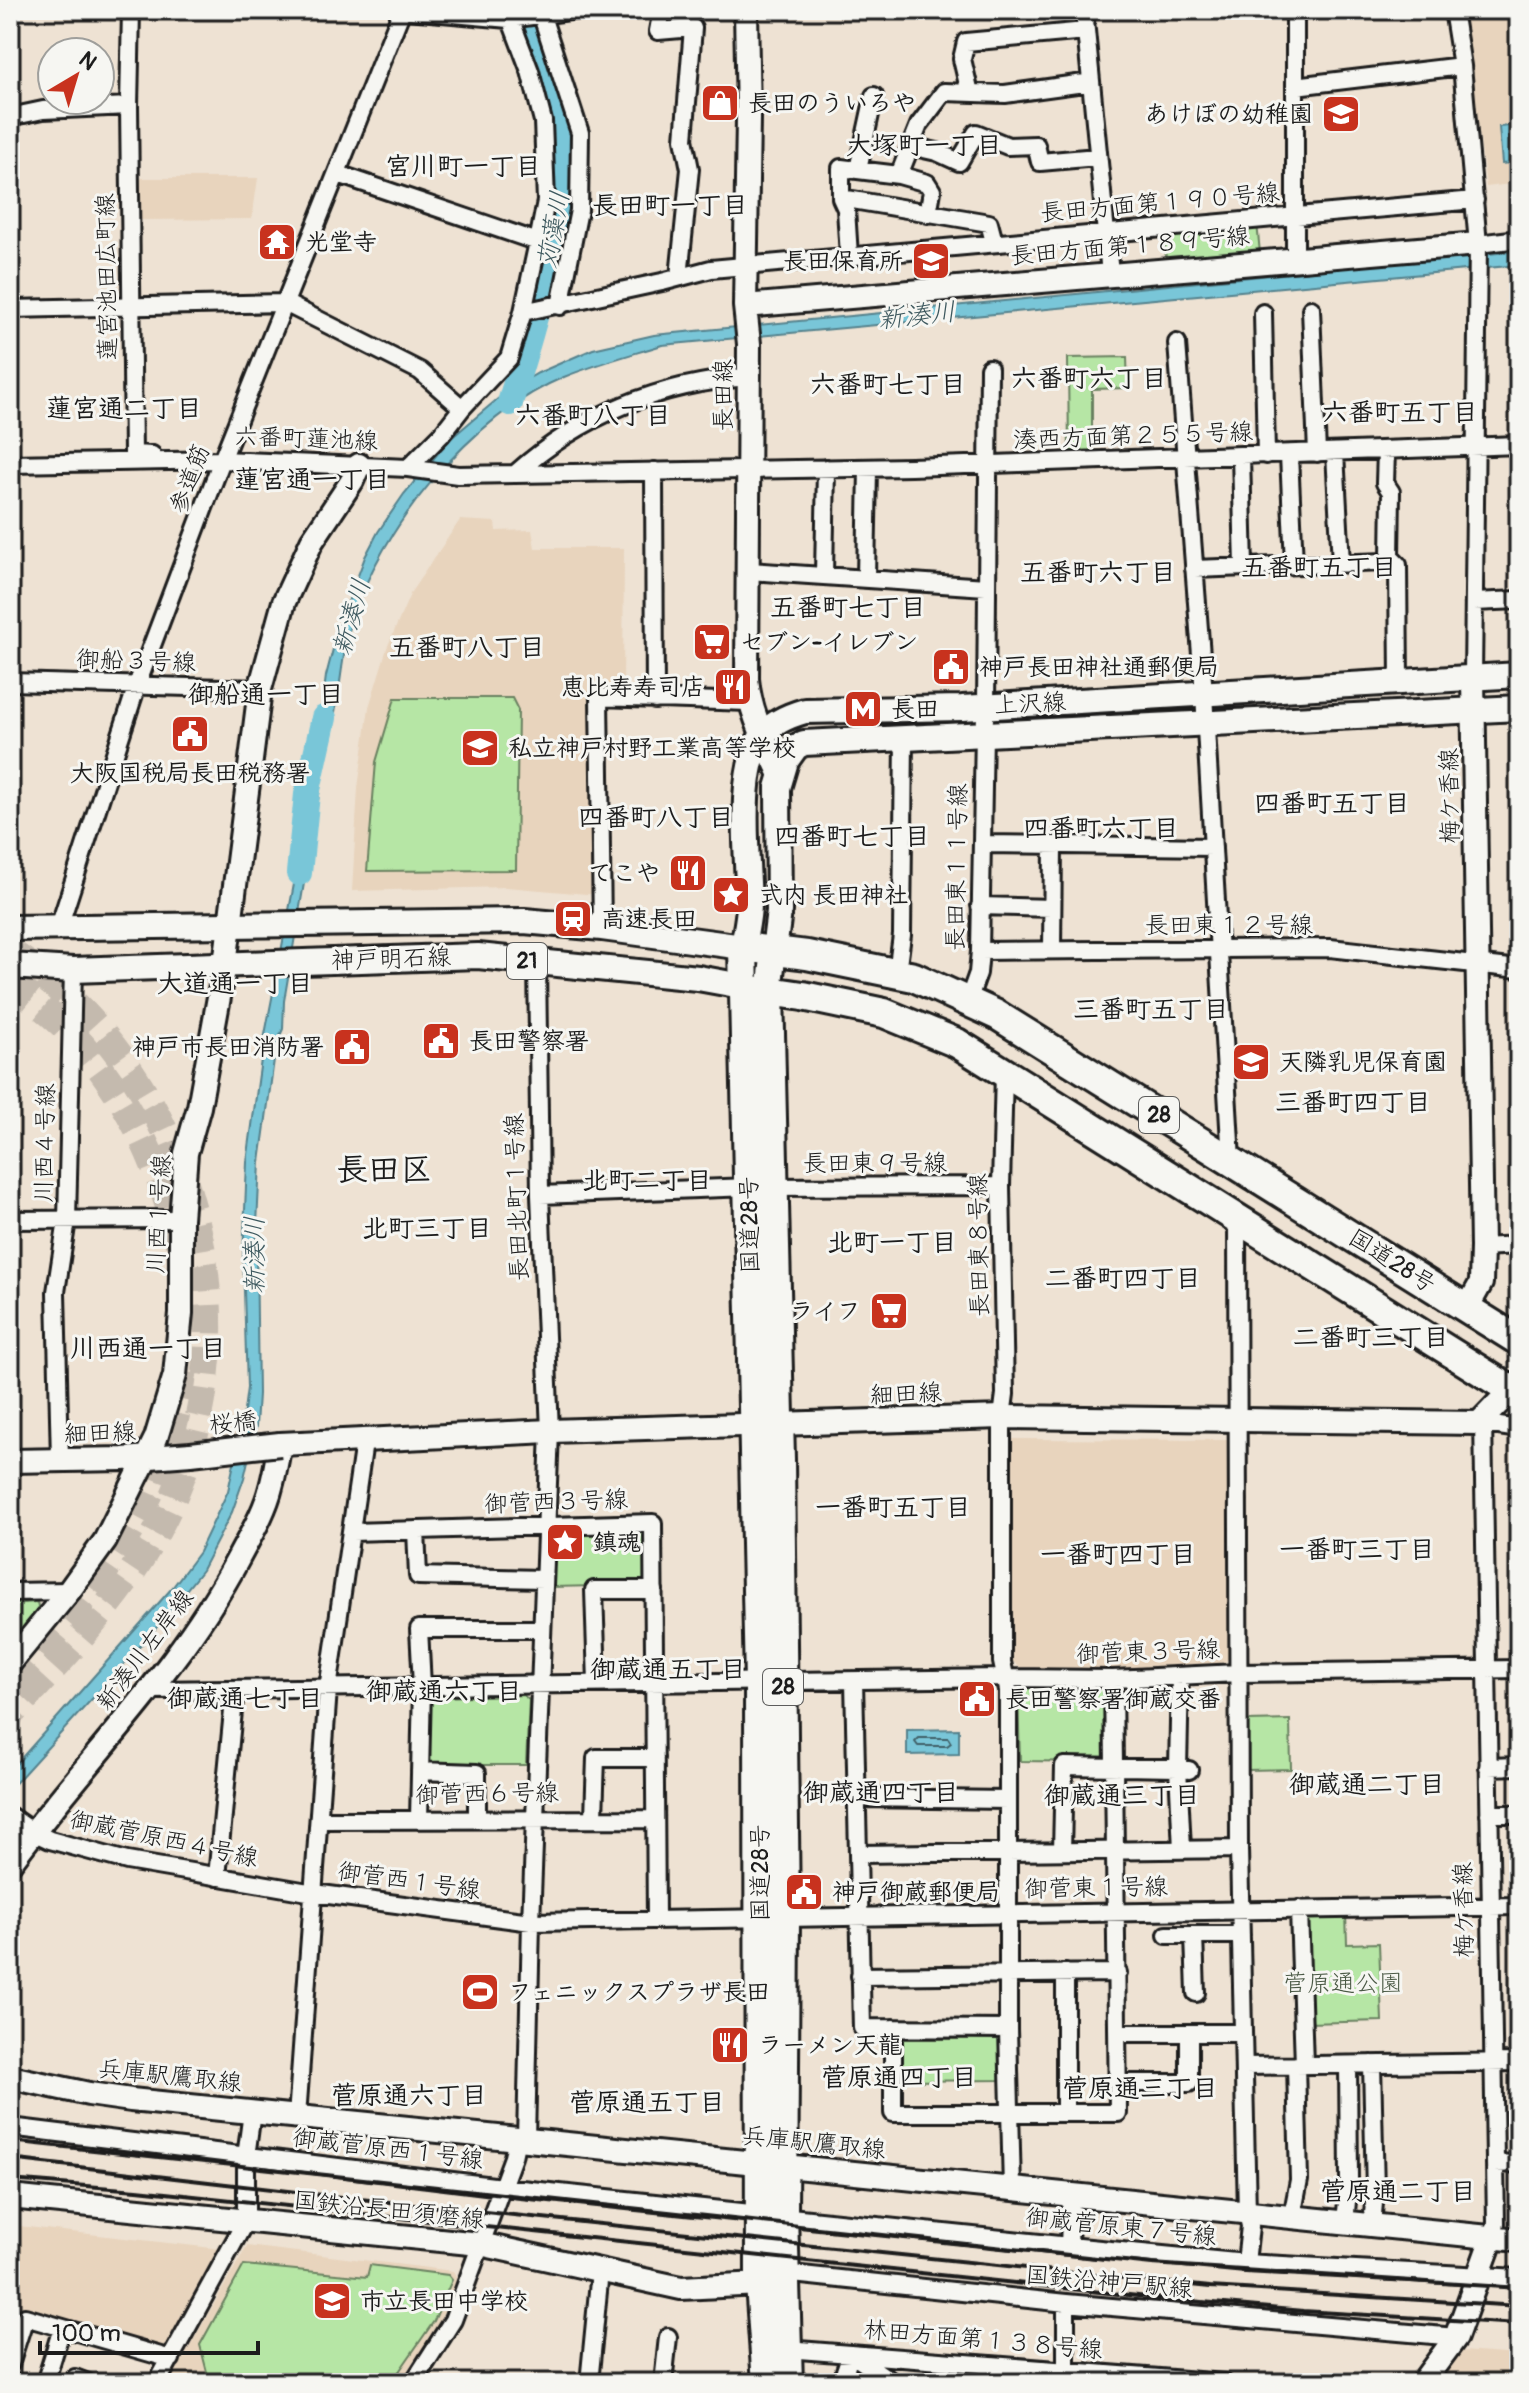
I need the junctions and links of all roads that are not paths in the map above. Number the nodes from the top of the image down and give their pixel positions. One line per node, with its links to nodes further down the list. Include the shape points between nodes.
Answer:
1 (131, 10): 18 (street, 蓮宮池田広町線)
2 (402, 10): 23 (street, 参道筋)
3 (408, 10): 11 (street)
4 (577, 10): 10 (street)
5 (662, 10): 38 (street, via 658,31 693,28 684,139 690,169)
6 (746, 10): 36 (street, 長田線)
7 (1084, 10): 12 (street)
8 (1295, 10): 15 (street)
9 (1453, 10): 13 (street, 梅ケ香線)
10 (541, 13): 11 (street); 42 (street, via 580,133 579,210)
11 (508, 14): 31 (street, via 543,121 546,201)
12 (1086, 31): 14 (street); 16 (street, via 966,42 962,59)
13 (1462, 66): 15 (street); 26 (street, 梅ケ香線)
14 (1091, 82): 16 (street, via 1005,94); 21 (street)
15 (1295, 86): 28 (street)
16 (970, 93): 20 (street, via 944,92)
17 (874, 96): 22 (street)
18 (129, 106): 19 (street); 40 (street, 蓮宮池田広町線)
19 (10, 117)
20 (910, 146): 21 (street, via 959,162 976,133 1008,146 1036,145 1040,162); 24 (street)
21 (1097, 157): 29 (street)
22 (849, 169): 24 (street); 25 (street)
23 (338, 174): 31 (street); 39 (street, 参道筋)
24 (899, 175): 27 (street, via 927,183 932,191)
25 (841, 198): 27 (street); 34 (street)
26 (1475, 200): 28 (street, 長田方面第１９０号線); 33 (street, 梅ケ香線)
27 (928, 214): 32 (street, via 989,223)
28 (1296, 216): 29 (street, 長田方面第１９０号線); 35 (street)
29 (1104, 232): 32 (street, 長田方面第１９０号線); 37 (street)
30 (1519, 239): 33 (street, 長田方面第１８９号線)
31 (538, 242): 45 (street)
32 (994, 242): 34 (street, 長田方面第１９０号線)
33 (1478, 244): 35 (street, 長田方面第１８９号線); 52 (street, 梅ケ香線)
34 (849, 256): 36 (street, 長田方面第１９０号線)
35 (1295, 258): 37 (street, 長田方面第１８９号線)
36 (747, 267): 38 (street); 41 (street, 長田線)
37 (1110, 274): 41 (street, 長田方面第１８９号線)
38 (679, 277): 42 (street)
39 (285, 303): 40 (street); 50 (street, via 425,375); 60 (street, 参道筋)
40 (131, 305): 43 (street); 60 (street, 蓮宮池田広町線, via 133,454)
41 (745, 306): 49 (street, 長田線)
42 (554, 307): 45 (street)
43 (10, 309)
44 (1311, 309): 54 (street)
45 (523, 312): 50 (street, via 509,358)
46 (1263, 313): 56 (street)
47 (1177, 343): 59 (street)
48 (989, 368): 63 (street, 長田東１１号線)
49 (749, 377): 67 (street, 長田線); 69 (street, via 696,381 648,395 598,416)
50 (462, 408): 64 (street)
51 (1519, 445): 52 (street, 湊西方面第２５５号線)
52 (1474, 447): 53 (street, 湊西方面第２５５号線); 80 (street, 梅ケ香線)
53 (1386, 451): 55 (street, 湊西方面第２５５号線); 70 (street)
54 (1317, 453): 55 (street, 湊西方面第２５５号線); 57 (street, 湊西方面第２５５号線)
55 (1335, 453): 71 (street)
56 (1266, 455): 57 (street, 湊西方面第２５５号線); 58 (street, 湊西方面第２５５号線)
57 (1289, 455): 72 (street)
58 (1241, 456): 59 (street, 湊西方面第２５５号線); 73 (street)
59 (1186, 459): 63 (street, 湊西方面第２５５号線); 74 (street)
60 (222, 460): 61 (street, 六番町蓮池線); 62 (street, 六番町蓮池線); 85 (street, 参道筋)
61 (10, 464)
62 (359, 465): 64 (street, 六番町蓮池線); 86 (street, 川西１号線, via 312,541 284,602)
63 (986, 465): 66 (street, 湊西方面第２５５号線); 78 (street, 長田東１１号線)
64 (408, 468): 69 (street, 六番町蓮池線, via 458,475)
65 (826, 468): 66 (street, 湊西方面第２５５号線); 67 (street, 湊西方面第２５５号線); 76 (street)
66 (868, 468): 77 (street)
67 (749, 469): 68 (street); 75 (street, 長田線)
68 (654, 471): 69 (street); 88 (street)
69 (515, 474)
70 (1390, 557): 71 (street, via 1385,562); 84 (street, via 1398,565)
71 (1341, 563): 72 (street)
72 (1294, 564): 73 (street)
73 (1244, 566): 74 (street)
74 (1194, 569): 87 (street)
75 (749, 571): 76 (street); 89 (street, 長田線)
76 (824, 575): 77 (street)
77 (866, 578): 78 (street)
78 (986, 587): 90 (street, 長田東１１号線)
79 (1519, 600): 80 (street)
80 (1474, 602): 82 (street, 梅ケ香線)
81 (1519, 675): 82 (main road, 上沢線)
82 (1473, 677): 84 (main road, 上沢線); 92 (street, 梅ケ香線)
83 (10, 682): 85 (street, 御船３号線)
84 (1399, 682): 87 (main road, 上沢線)
85 (137, 685): 86 (street, 御船３号線); 104 (street, 参道筋)
86 (260, 689): 103 (street, 川西１号線)
87 (1204, 694): 90 (main road, 上沢線); 93 (street)
88 (655, 700): 89 (street); 106 (street, via 599,697)
89 (749, 702): 95 (street, 長田線)
90 (986, 706): 94 (street, 長田東１１号線); 95 (main road, 上沢線, via 805,711)
91 (1519, 708): 92 (main road, 上沢線)
92 (1473, 711): 93 (main road, 上沢線); 114 (street, 梅ケ香線)
93 (1206, 723): 94 (main road, 上沢線); 100 (street)
94 (984, 732): 96 (main road, 上沢線); 98 (street, 長田東１１号線)
95 (762, 735): 97 (street, 長田線); 107 (main road, via 746,784 749,910)
96 (904, 736): 97 (main road, 上沢線, via 804,743); 118 (street)
97 (780, 773): 110 (main road)
98 (982, 844): 99 (street); 101 (street, 長田東１１号線)
99 (1053, 845): 100 (street); 102 (street)
100 (1213, 847): 108 (street)
101 (980, 906): 102 (street); 111 (street, 長田東１１号線)
102 (1052, 908): 109 (street)
103 (240, 925): 104 (main road, 神戸明石線 / 21); 106 (main road, 神戸明石線 / 21, via 524,921); 113 (street, 川西１号線)
104 (59, 927): 105 (main road, 神戸明石線 / 21)
105 (10, 928)
106 (602, 928): 107 (main road, 神戸明石線 / 21)
107 (743, 947): 110 (highway, 国道28号 / 28); 119 (highway, 国道28号 / 28)
108 (1219, 949): 109 (street, 長田東１２号線); 114 (street, 長田東１２号線, via 1330,948); 122 (street)
109 (1052, 950): 111 (street, 長田東１２号線)
110 (774, 951): 118 (highway, 国道28号 / 28); 119 (main road)
111 (980, 951): 120 (street, 長田東１１号線)
112 (537, 961): 113 (main road, 神戸明石線 / 21, via 478,956); 119 (main road, 神戸明石線 / 21); 125 (street, 長田北町１号線)
113 (234, 964): 117 (main road, 神戸明石線 / 21); 127 (street, 川西１号線, via 186,1153)
114 (1479, 965): 116 (street, 長田東１２号線); 131 (street, 梅ケ香線)
115 (10, 966): 117 (main road, 神戸明石線 / 21)
116 (1519, 969)
117 (73, 970): 129 (street, 川西４号線)
118 (897, 973): 120 (highway, 国道28号 / 28)
119 (756, 988): 121 (highway, 国道28号 / 28, via 884,1013 957,1043); 124 (highway, 国道28号 / 28)
120 (968, 1001): 122 (highway, 国道28号 / 28)
121 (1004, 1073): 123 (street, 長田東８号線); 126 (highway, 国道28号 / 28)
122 (1231, 1160): 132 (highway, 国道28号 / 28)
123 (1001, 1186): 124 (street, 長田東９号線); 135 (street, 長田東８号線)
124 (762, 1188): 125 (street, 長田東９号線); 138 (highway, 国道28号 / 28)
125 (540, 1195): 140 (street, 長田北町１号線)
126 (1237, 1217): 134 (highway, 国道28号 / 28); 136 (street)
127 (181, 1219): 129 (street); 144 (street, 川西１号線, via 175,1375)
128 (10, 1220): 129 (street)
129 (67, 1220): 145 (street, 川西４号線, via 56,1292)
130 (1519, 1245): 131 (street)
131 (1482, 1247): 132 (street, 梅ケ香線, via 1481,1283)
132 (1467, 1308): 133 (highway, 国道28号 / 28)
133 (1519, 1341)
134 (1516, 1391): 137 (street)
135 (1002, 1417): 136 (street, 細田線); 138 (street, 細田線); 160 (street, 長田東８号線)
136 (1237, 1419): 137 (street, 細田線); 158 (street)
137 (1482, 1422): 139 (street); 157 (street, 梅ケ香線)
138 (766, 1425): 140 (street, 細田線); 162 (highway, 国道28号 / 28)
139 (1519, 1429)
140 (550, 1431): 141 (street, 細田線); 147 (street, 長田北町１号線)
141 (364, 1442): 142 (street, 細田線); 149 (street, 御菅西１号線)
142 (280, 1444): 143 (street, 桜橋, bridge); 169 (street, 新湊川左岸線, via 271,1488 252,1532 199,1624)
143 (191, 1454): 144 (street, 細田線)
144 (147, 1458): 145 (street, 細田線); 152 (street, 川西１号線, via 105,1541)
145 (60, 1460): 146 (street, 細田線)
146 (10, 1461)
147 (546, 1526): 148 (street, 御菅西３号線); 150 (street, 長田北町１号線); 151 (street, 御菅西３号線, via 653,1523)
148 (416, 1530): 149 (street, 御菅西３号線); 150 (street, via 418,1576)
149 (352, 1532): 168 (street, 御菅西１号線)
150 (543, 1579): 154 (street, 長田北町１号線)
151 (654, 1590): 164 (street, 御菅西３号線); 165 (street, via 594,1590)
152 (69, 1591): 153 (street); 155 (street, 川西１号線)
153 (10, 1592)
154 (541, 1629): 166 (street, 長田北町１号線); 167 (street, via 419,1629)
155 (10, 1663)
156 (1519, 1669): 157 (street)
157 (1487, 1670): 158 (street); 174 (street, 梅ケ香線)
158 (1238, 1673): 159 (street, 御菅東３号線); 190 (street, 御菅東３号線)
159 (1180, 1676): 161 (street, 御菅東３号線); 175 (street)
160 (1004, 1678): 161 (street, 御菅東３号線); 163 (street, 御菅東３号線); 178 (street, 長田東８号線)
161 (1113, 1679): 173 (street)
162 (771, 1681): 163 (street, 御菅東３号線); 164 (street, 御菅東３号線); 205 (highway, 国道28号 / 28)
163 (854, 1681): 177 (street)
164 (655, 1682): 165 (street, 御菅東３号線); 171 (street, 御菅西３号線)
165 (597, 1683): 166 (street, 御菅東３号線)
166 (539, 1684): 167 (street, 御菅東３号線); 182 (street, 長田北町１号線)
167 (422, 1686): 168 (street, 御菅東３号線); 176 (street)
168 (328, 1689): 170 (street, 御菅東３号線); 187 (street, 御菅西１号線)
169 (151, 1690): 170 (street, 御菅東３号線); 188 (street, 新湊川左岸線)
170 (235, 1690): 196 (street)
171 (655, 1758): 183 (street, via 596,1758); 186 (street, 御菅西３号線)
172 (1519, 1766): 174 (street)
173 (1115, 1767): 175 (street); 192 (street, via 1064,1766); 193 (street)
174 (1488, 1767): 179 (street, 梅ケ香線)
175 (1184, 1769): 189 (street)
176 (420, 1771): 184 (street, via 477,1773); 185 (street)
177 (857, 1798): 178 (street); 194 (street)
178 (1008, 1800): 191 (street, 長田東８号線)
179 (1489, 1814): 180 (street); 198 (street, 梅ケ香線)
180 (1519, 1814)
181 (10, 1816): 188 (street, 御蔵菅原西４号線)
182 (535, 1817): 183 (street, 御菅西６号線); 184 (street, 御菅西６号線); 207 (street, 長田北町１号線)
183 (594, 1817): 186 (street, 御菅西６号線)
184 (477, 1818): 185 (street, 御菅西６号線)
185 (419, 1819): 187 (street, 御菅西６号線)
186 (655, 1819): 206 (street, 御菅西３号線)
187 (319, 1820): 197 (street, 御菅西１号線)
188 (33, 1832): 195 (street, 新湊川左岸線); 196 (street, 御蔵菅原西４号線, via 127,1861)
189 (1182, 1849): 190 (street); 193 (street)
190 (1239, 1849): 201 (street, 御菅東３号線)
191 (1007, 1851): 192 (street); 194 (street); 203 (street, 長田東８号線)
192 (1062, 1851): 193 (street)
193 (1116, 1851): 202 (street)
194 (859, 1854): 204 (street)
195 (10, 1863)
196 (217, 1877): 197 (street, 御蔵菅原西４号線)
197 (314, 1893): 207 (street, 御菅西１号線); 232 (street)
198 (1490, 1906): 199 (street, 御菅東１号線); 200 (street, 御菅東１号線); 222 (street, 梅ケ香線)
199 (1519, 1906)
200 (1299, 1909): 201 (street, 御菅東１号線); 224 (street)
201 (1241, 1910): 202 (street, 御菅東１号線); 210 (street, 御菅東３号線)
202 (1118, 1911): 203 (street, 御菅東１号線); 212 (street)
203 (1009, 1913): 204 (street, 御菅東１号線); 213 (street, 長田東８号線)
204 (859, 1917): 205 (street, 御菅東１号線); 214 (street)
205 (772, 1919): 206 (street, 御菅西１号線); 237 (highway, 国道28号 / 28)
206 (656, 1920): 207 (street, 御菅西１号線)
207 (531, 1922): 234 (street, 長田北町１号線)
208 (1167, 1935): 209 (street)
209 (1194, 1935): 210 (street); 215 (street)
210 (1241, 1935): 220 (street, 御菅東３号線)
211 (1065, 1973): 212 (street); 213 (street); 231 (street)
212 (1118, 1973): 218 (street)
213 (1008, 1974): 214 (street); 217 (street, 長田東８号線)
214 (860, 1976): 216 (street, via 862,2028)
215 (1196, 1993)
216 (893, 2028): 217 (street); 230 (street, via 893,2113)
217 (1008, 2029): 230 (street, 長田東８号線)
218 (1118, 2033): 219 (street); 228 (street)
219 (1189, 2033): 220 (street); 228 (street, via 1189,2083)
220 (1243, 2033): 226 (street, 御菅東３号線)
221 (1519, 2062): 222 (street)
222 (1492, 2063): 223 (street); 238 (street, 梅ケ香線)
223 (1372, 2064): 225 (street); 248 (street)
224 (1300, 2065): 225 (street); 226 (street); 245 (street, via 1299,2180)
225 (1348, 2065): 247 (street)
226 (1244, 2066): 243 (street, 御菅東３号線)
227 (10, 2077): 229 (street, 兵庫駅鷹取線, via 93,2095)
228 (1118, 2083): 231 (street, via 1118,2113)
229 (252, 2112): 232 (street, 兵庫駅鷹取線); 235 (street)
230 (1009, 2113): 231 (street); 240 (street, 長田東８号線)
231 (1065, 2113)
232 (297, 2117): 234 (street, 兵庫駅鷹取線)
233 (10, 2127): 235 (street, 御蔵菅原西１号線)
234 (521, 2139): 237 (street, 兵庫駅鷹取線); 239 (street, 長田北町１号線)
235 (246, 2157): 239 (street, 御蔵菅原西１号線); 246 (street)
236 (1519, 2163): 238 (street)
237 (772, 2164): 240 (street, 兵庫駅鷹取線); 244 (highway, 国道28号 / 28)
238 (1495, 2164): 249 (street, 梅ケ香線)
239 (502, 2187): 244 (street, 御蔵菅原西１号線); 251 (street, 長田北町１号線)
240 (1012, 2189): 241 (street, 兵庫駅鷹取線)
241 (1071, 2195): 243 (street, 兵庫駅鷹取線); 252 (street)
242 (10, 2197): 246 (street, 国鉄沿長田須磨線)
243 (1247, 2213): 245 (street, 兵庫駅鷹取線); 253 (street, 御菅東３号線)
244 (772, 2214): 252 (street, 御蔵菅原東７号線); 256 (highway, 国道28号 / 28)
245 (1292, 2217): 247 (street, 兵庫駅鷹取線)
246 (246, 2220): 251 (street, 国鉄沿長田須磨線); 264 (street)
247 (1345, 2223): 248 (street, 兵庫駅鷹取線)
248 (1372, 2225): 249 (street, 兵庫駅鷹取線)
249 (1492, 2238): 250 (street, 兵庫駅鷹取線); 255 (street, 梅ケ香線)
250 (1519, 2240)
251 (480, 2244): 254 (street, 国鉄沿長田須磨線); 275 (street, 長田北町１号線, via 453,2320)
252 (1069, 2246): 253 (street, 御蔵菅原東７号線)
253 (1246, 2263): 255 (street, 御蔵菅原東７号線)
254 (600, 2271): 256 (street, 国鉄沿長田須磨線, via 681,2288); 276 (street)
255 (1478, 2276): 257 (street, 御蔵菅原東７号線); 261 (street, 梅ケ香線)
256 (772, 2278): 258 (street, 国鉄沿神戸駅線); 262 (highway, 国道28号 / 28); 278 (highway, 国道28号 / 28)
257 (1519, 2278)
258 (1066, 2303): 261 (street, 国鉄沿神戸駅線); 268 (street)
259 (62, 2328): 264 (street); 265 (street, via 25,2317); 271 (street)
260 (668, 2337): 277 (street)
261 (1456, 2337): 284 (street, 梅ケ香線)
262 (786, 2349): 263 (street, 林田方面第１３８号線); 279 (highway, 国道28号 / 28)
263 (851, 2354): 266 (street, 林田方面第１３８号線); 280 (street, via 845,2371); 281 (street)
264 (171, 2359): 274 (street)
265 (10, 2364)
266 (988, 2365): 267 (street, 林田方面第１３８号線); 282 (street)
267 (1016, 2375): 268 (street, 林田方面第１３８号線)
268 (1066, 2377): 283 (street, 林田方面第１３８号線)
269 (10, 2381): 270 (street)
270 (16, 2383)
271 (45, 2383)
272 (73, 2383): 273 (street, via 75,2378)
273 (88, 2383)
274 (157, 2383)
275 (413, 2383)
276 (589, 2383)
277 (663, 2383)
278 (767, 2383)
279 (788, 2383)
280 (850, 2383)
281 (894, 2383)
282 (987, 2383)
283 (1224, 2383)
284 (1422, 2383)

